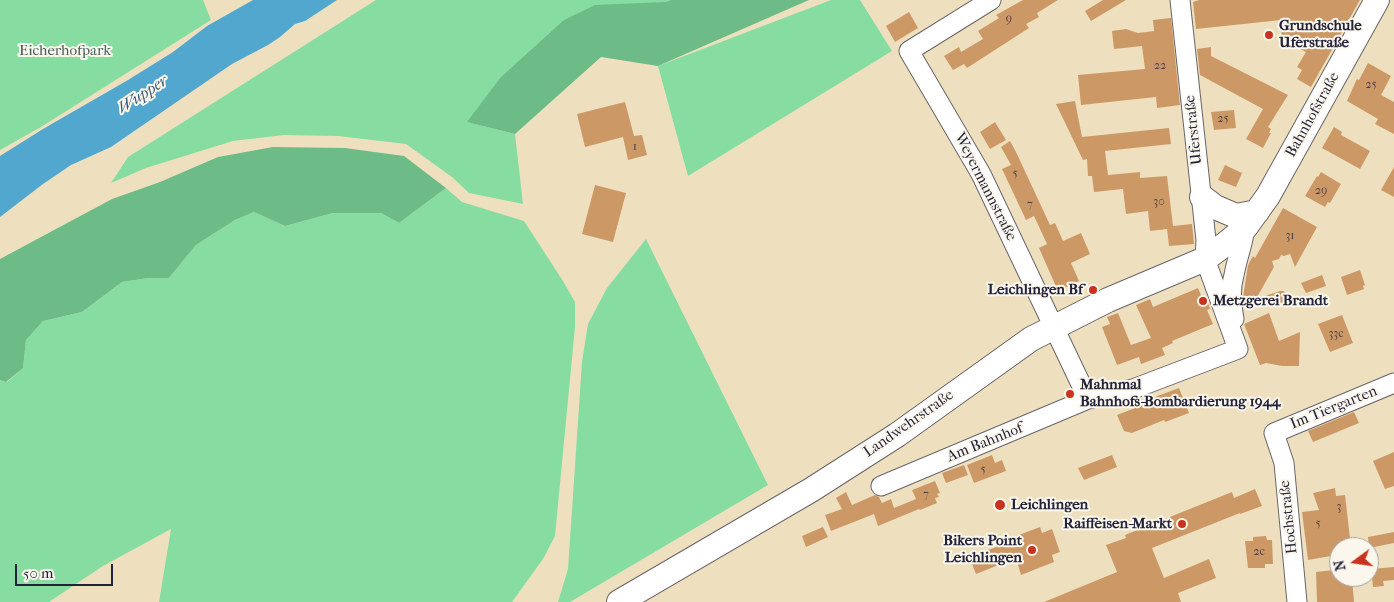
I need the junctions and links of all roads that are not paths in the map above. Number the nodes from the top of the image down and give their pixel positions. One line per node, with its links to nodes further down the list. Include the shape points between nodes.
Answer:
1 (991, 0): 7 (street, Weyermannstraße, via 909,51 981,174)
2 (1180, 0): 4 (street, Uferstraße)
3 (1377, 0): 5 (main road, Bahnhofstraße, via 1268,196)
4 (1202, 197): 5 (main road, via 1215,207); 6 (street, Uferstraße)
5 (1251, 220): 6 (main road, Bahnhofstraße); 8 (street, Bahnhofstraße, via 1234,274 1231,296)
6 (1205, 259): 7 (main road, Landwehrstraße); 8 (street)
7 (1054, 327): 10 (street); 13 (main road, Landwehrstraße, via 811,490)
8 (1238, 350): 10 (street, Am Bahnhof, via 1133,389)
9 (1394, 384): 11 (street, Im Tiergarten)
10 (1088, 399): 12 (street, Am Bahnhof)
11 (1274, 433): 14 (street, Hochstraße, via 1284,463)
12 (881, 486)
13 (619, 602)
14 (1297, 602)

